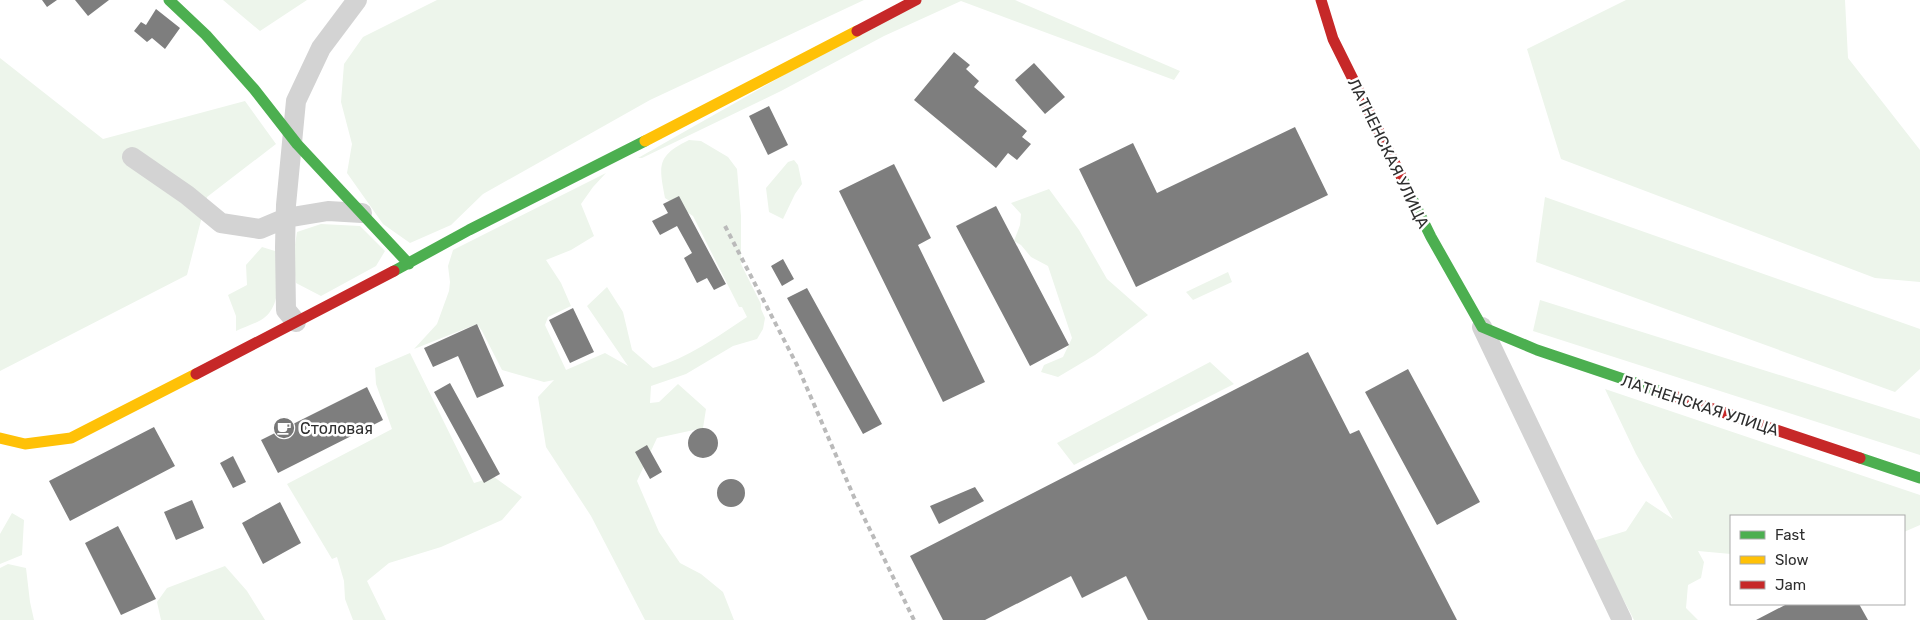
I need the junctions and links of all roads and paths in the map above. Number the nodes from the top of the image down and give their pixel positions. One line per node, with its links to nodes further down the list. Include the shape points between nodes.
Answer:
1 (169, 0): 5 (street, via 206,35)
2 (357, 0): 5 (street, via 321,48 296,101)
3 (916, 0): 9 (street)
4 (1321, 0): 11 (street, ЛАТНЕНСКАЯ УЛИЦА, via 1333,39 1431,237)
5 (291, 137): 7 (street); 8 (street)
6 (132, 157): 8 (street, via 221,223 260,228)
7 (362, 213): 8 (street, via 328,211); 9 (street)
8 (286, 218): 10 (street, via 286,310)
9 (409, 264): 10 (street)
10 (296, 322): 12 (street, via 71,438 25,444)
11 (1482, 327): 13 (street, ЛАТНЕНСКАЯ УЛИЦА, via 1536,350); 14 (street, ЛАТНЕНСКАЯ УЛИЦА)
12 (0, 438)
13 (1920, 478)
14 (1622, 620)

